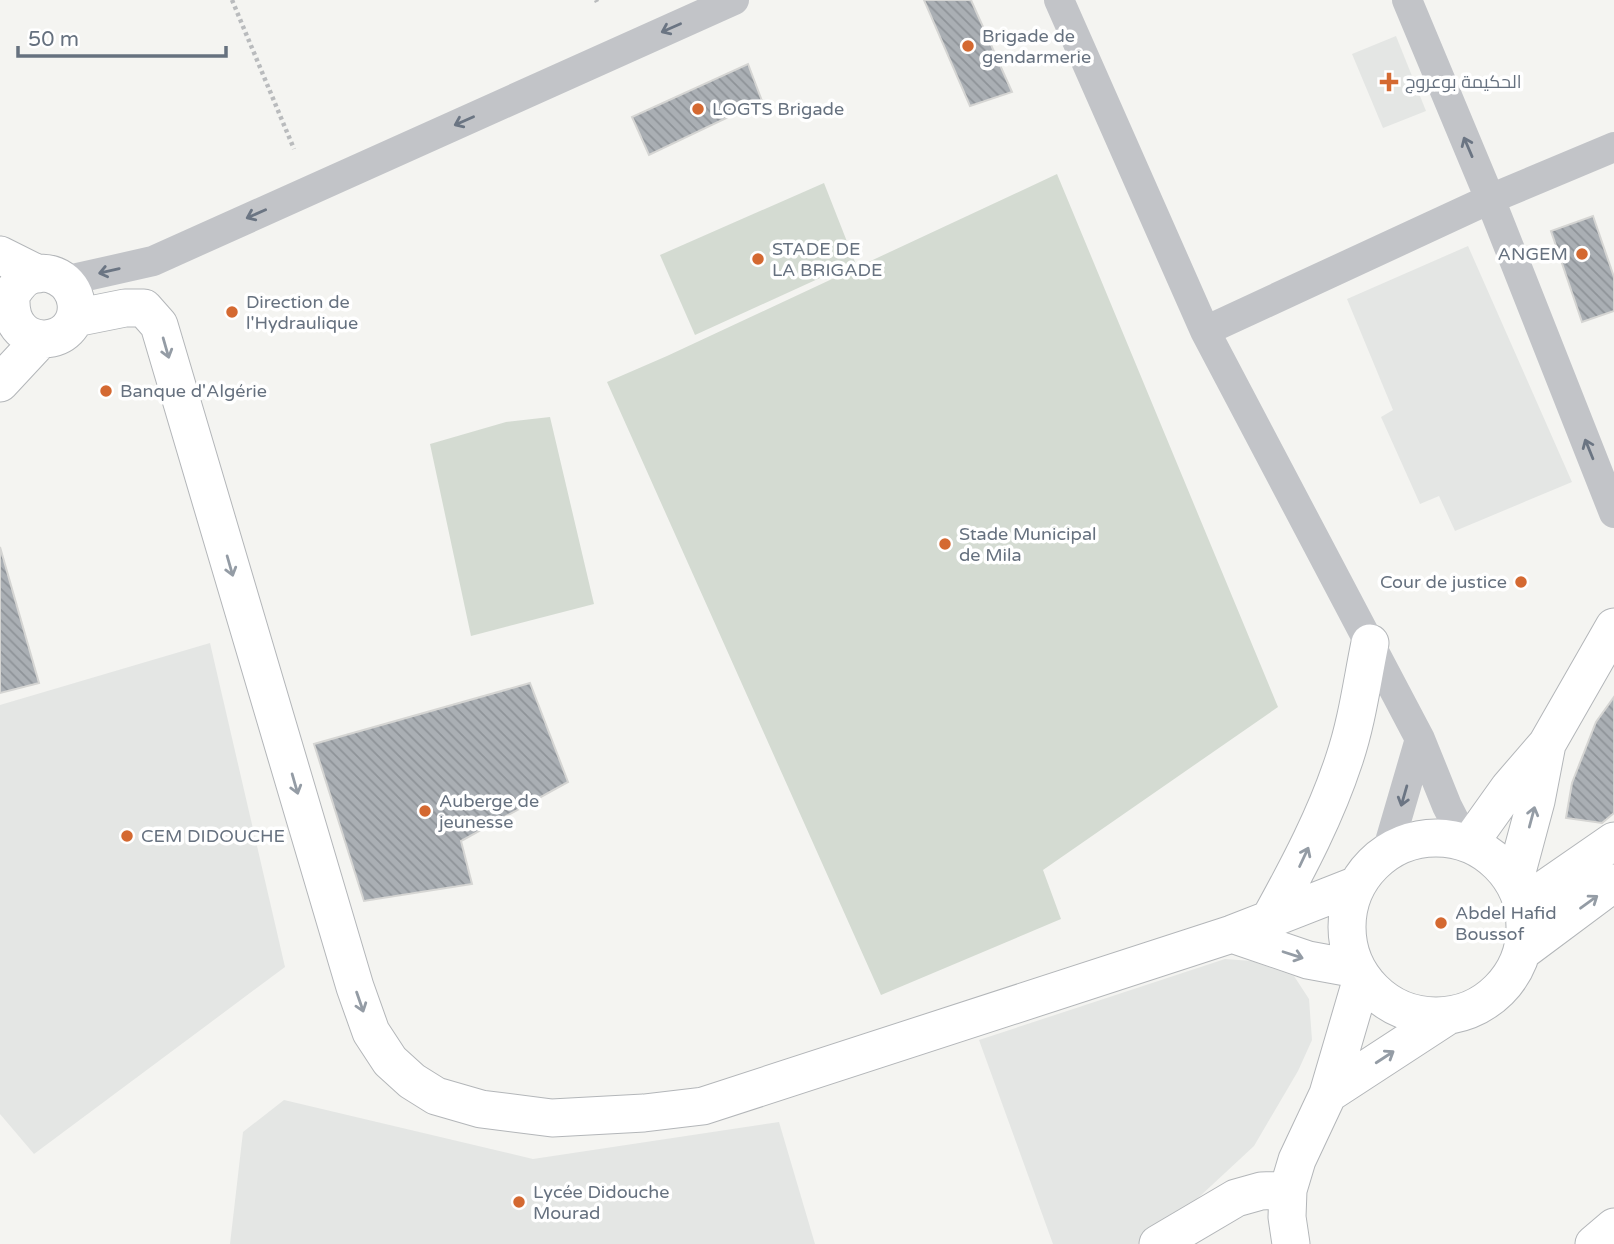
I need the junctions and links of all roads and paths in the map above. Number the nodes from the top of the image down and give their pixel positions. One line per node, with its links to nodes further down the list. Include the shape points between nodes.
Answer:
1 (232, 0): 6 (path)
2 (734, 0): 9 (street, one-way to 9)
3 (1059, 0): 13 (street)
4 (1407, 0): 7 (street, one-way to 4)
5 (1614, 148): 7 (street)
6 (294, 149)
7 (1490, 199): 13 (street); 16 (street, one-way to 7)
8 (0, 255): 10 (main road)
9 (153, 261): 10 (street, one-way to 10); 11 (street)
10 (21, 291): 12 (main road, via 75,298); 14 (main road, via 10,311 13,321 29,337)
11 (144, 308): 12 (main road, via 125,307); 28 (main road, one-way to 28, via 159,325 371,1032 390,1061 436,1096 481,1109 552,1118 703,1106)
12 (75, 318): 14 (main road, via 61,334)
13 (1205, 331): 18 (street)
14 (40, 340): 15 (main road)
15 (0, 383)
16 (1614, 513)
17 (1614, 627): 20 (main road)
18 (1370, 643): 19 (street); 27 (main road, one-way to 18, via 1321,819 1345,759)
19 (1420, 739): 22 (street); 23 (street, one-way to 23)
20 (1546, 744): 22 (main road); 26 (main road, one-way to 20)
21 (1614, 841): 26 (main road)
22 (1467, 843): 23 (main road, via 1425,839); 26 (main road, via 1495,859)
23 (1387, 852): 25 (main road)
24 (1614, 883): 29 (main road, one-way to 24)
25 (1357, 885): 27 (main road); 30 (main road, via 1346,927)
26 (1518, 893): 29 (main road, via 1526,927)
27 (1271, 917): 28 (main road)
28 (1232, 934): 30 (main road, one-way to 30)
29 (1524, 950): 31 (main road, via 1513,975 1495,996 1472,1010)
30 (1359, 974): 31 (main road, via 1385,1001 1414,1014); 32 (main road)
31 (1446, 1017): 32 (main road, one-way to 31)
32 (1328, 1094): 33 (main road)
33 (1288, 1190): 35 (main road, via 1236,1198); 36 (main road)
34 (1614, 1227): 37 (main road)
35 (1158, 1244)
36 (1291, 1244)
37 (1594, 1244)

